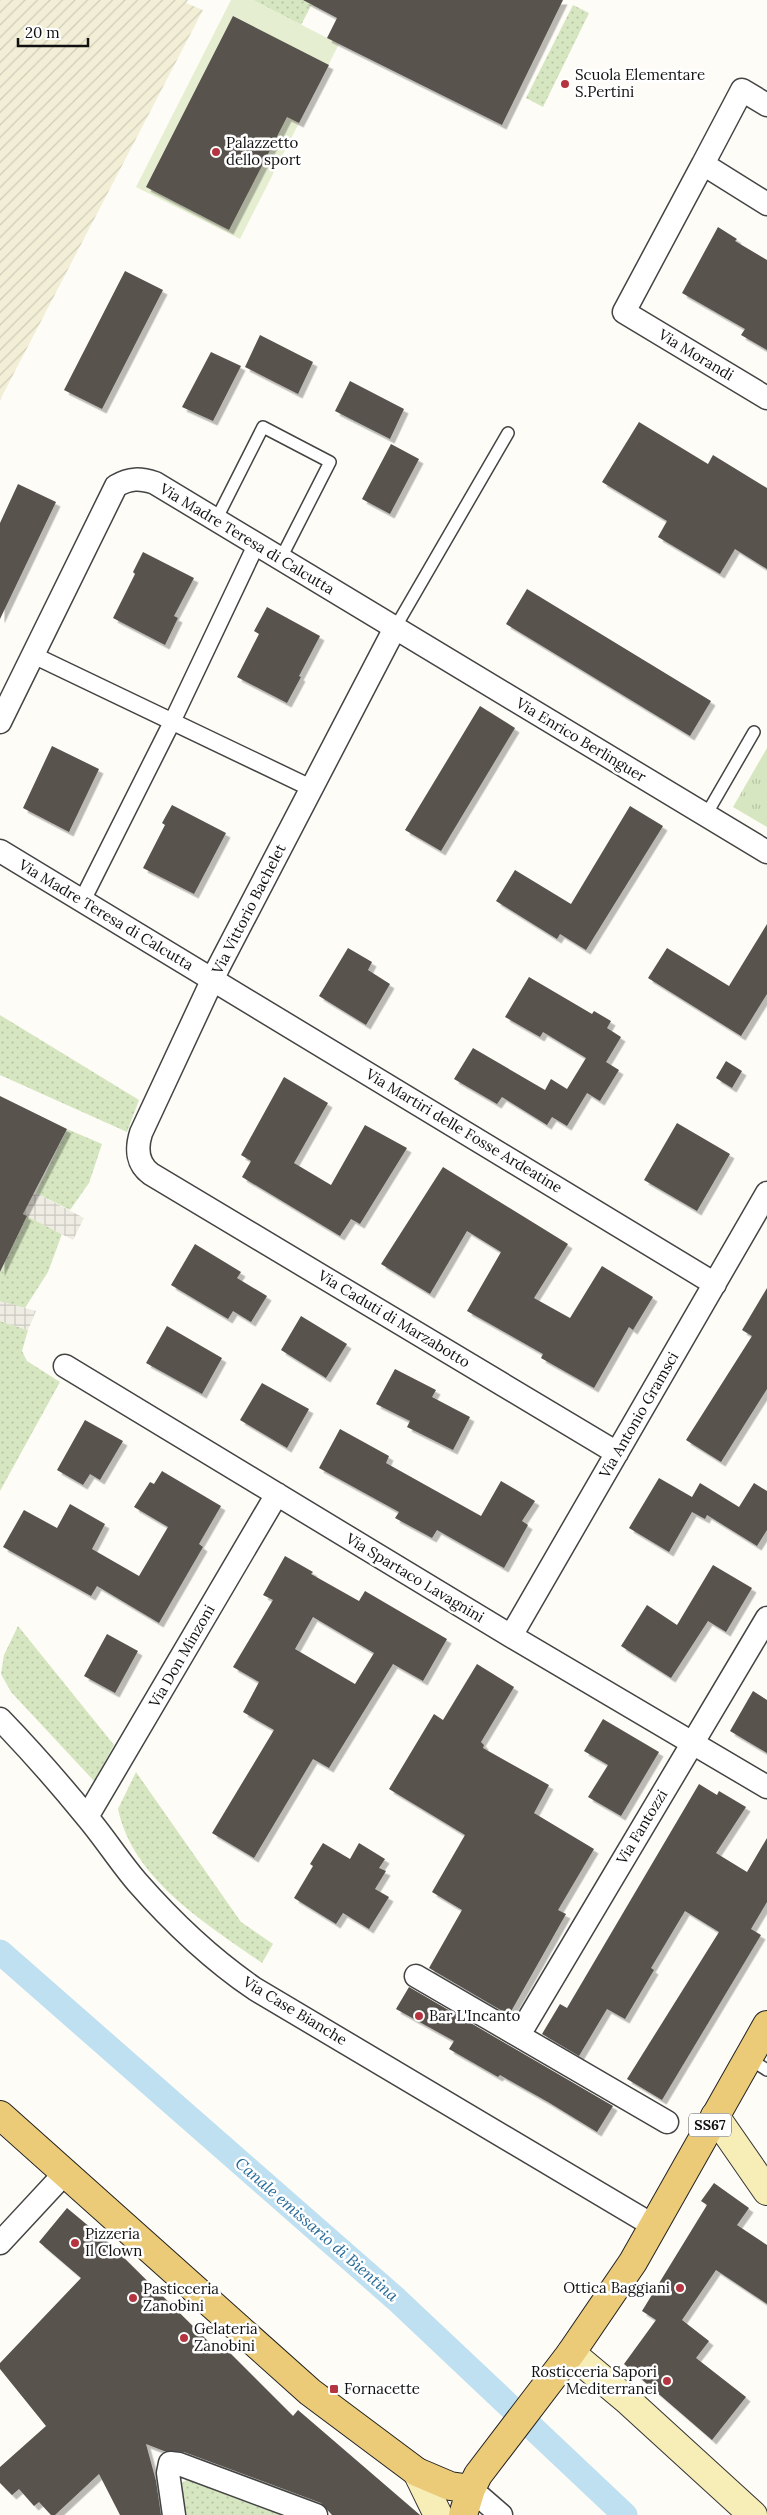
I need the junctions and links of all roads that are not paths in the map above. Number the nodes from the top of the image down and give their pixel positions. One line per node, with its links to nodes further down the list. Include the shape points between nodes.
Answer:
1 (767, 105): 2 (street, via 742,90)
2 (703, 164): 3 (street); 4 (street, Via Morandi, via 624,312)
3 (767, 204)
4 (767, 398)
5 (508, 433): 9 (lane)
6 (216, 520): 7 (street, Via Madre Teresa di Calcutta); 8 (lane, via 263,427 330,462); 10 (street, Via Madre Teresa di Calcutta, via 146,480 132,479 116,486)
7 (256, 545): 8 (street, Via Madre Teresa di Calcutta); 12 (street)
8 (280, 560): 9 (street, Via Madre Teresa di Calcutta)
9 (394, 628): 14 (street, Via Vittorio Bachelet); 15 (street, Via Enrico Berlinguer)
10 (33, 655): 11 (street, Via Madre Teresa di Calcutta); 12 (street)
11 (0, 722)
12 (172, 722): 14 (street); 18 (street)
13 (754, 732): 15 (lane)
14 (311, 788): 19 (street, Via Vittorio Bachelet)
15 (706, 815): 17 (street, Via Enrico Berlinguer)
16 (0, 851): 18 (street, Via Madre Teresa di Calcutta)
17 (767, 852)
18 (82, 901): 19 (street, Via Madre Teresa di Calcutta)
19 (212, 980): 20 (street, Via Vittorio Bachelet, via 138,1142 138,1153 146,1170); 22 (street, Via Martiri delle Fosse Ardeatine)
20 (170, 1186): 24 (street, Via Caduti di Marzabotto)
21 (767, 1193): 22 (street, Via Antonio Gramsci)
22 (715, 1284): 24 (street, Via Antonio Gramsci)
23 (65, 1366): 25 (street, Via Spartaco Lavagnini)
24 (617, 1453): 27 (street, Via Antonio Gramsci)
25 (277, 1494): 27 (street, Via Spartaco Lavagnini); 31 (street, Via Don Minzoni)
26 (767, 1618): 29 (street, Via Fantozzi)
27 (512, 1636): 29 (street, Via Spartaco Lavagnini)
28 (0, 1720): 31 (street, Via Case Bianche)
29 (692, 1743): 30 (street, Via Spartaco Lavagnini); 34 (street, Via Fantozzi)
30 (767, 1787)
31 (87, 1817): 41 (street, Via Case Bianche, via 137,1881 179,1927 236,1976)
32 (416, 1976): 34 (street)
33 (767, 2025): 35 (main road, SS67)
34 (519, 2035): 38 (street)
35 (758, 2064): 37 (main road, SS67)
36 (0, 2115): 39 (main road)
37 (715, 2116): 40 (main road); 41 (main road, SS67)
38 (667, 2122)
39 (65, 2173): 42 (street); 44 (main road, via 310,2392)
40 (767, 2191)
41 (654, 2226): 43 (main road, SS67)
42 (0, 2242)
43 (560, 2367): 45 (main road, SS67); 51 (main road, via 626,2399)
44 (417, 2472): 45 (main road, via 450,2486); 48 (main road)
45 (475, 2482): 49 (main road, SS67); 50 (street)
46 (174, 2515): 47 (street, via 168,2473 170,2463)
47 (316, 2515)
48 (438, 2515)
49 (463, 2515)
50 (500, 2515)
51 (753, 2515)

